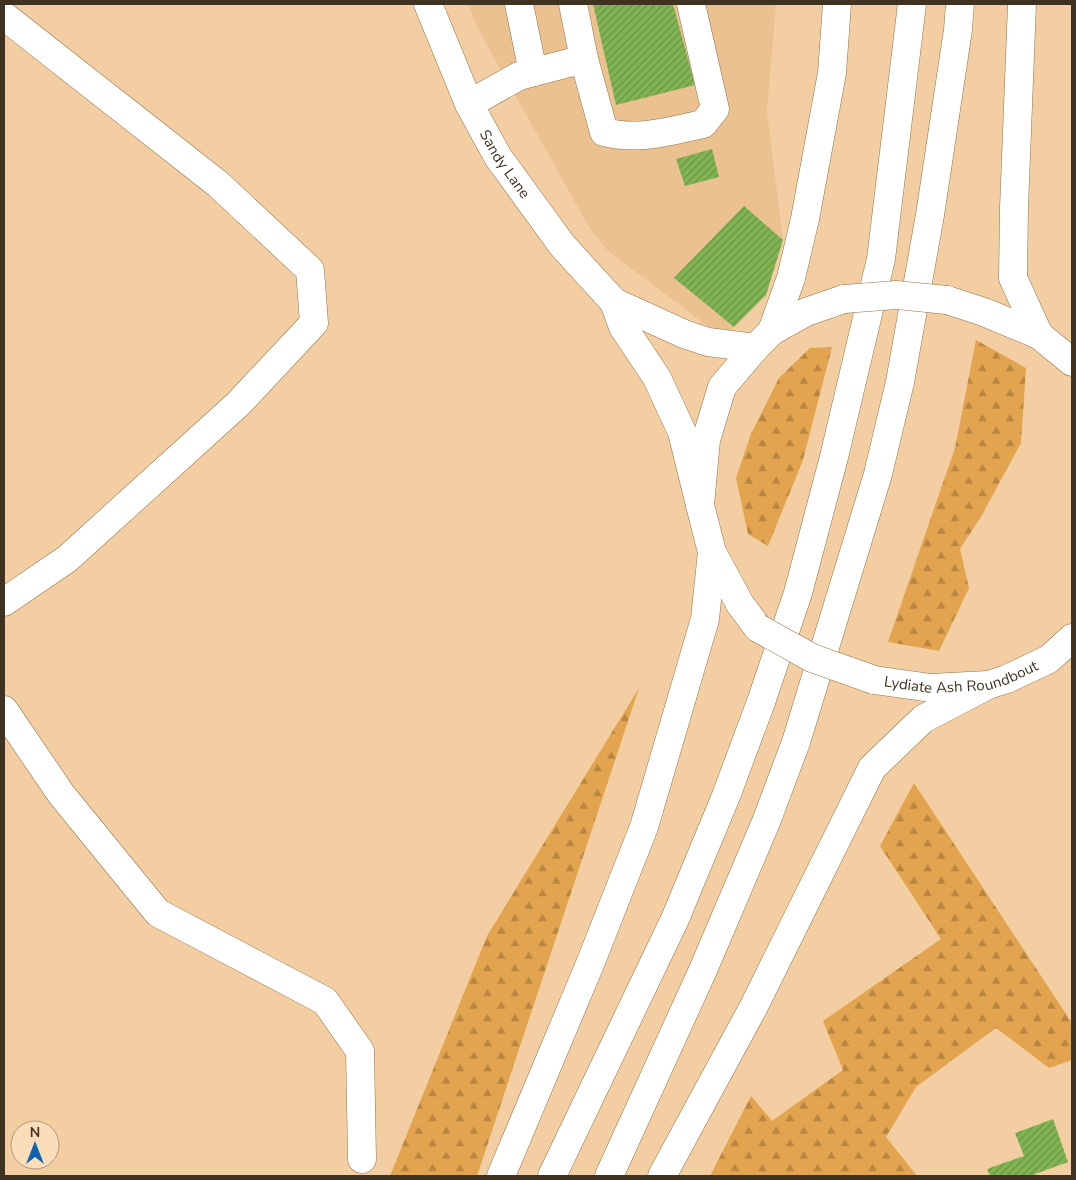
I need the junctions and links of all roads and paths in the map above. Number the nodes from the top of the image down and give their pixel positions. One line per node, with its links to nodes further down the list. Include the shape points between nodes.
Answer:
1 (428, 4): 12 (main road, Sandy Lane)
2 (519, 4): 11 (main road)
3 (573, 4): 10 (main road)
4 (691, 4): 10 (main road, via 715,109 703,124 643,136 604,132)
5 (836, 4): 14 (main road, via 832,73 805,219 791,278)
6 (912, 4): 24 (main road, via 881,259 798,593 726,796 675,919)
7 (960, 4): 25 (main road, via 930,216 900,382 875,483 796,742 766,822)
8 (1022, 4): 15 (main road, via 1014,278)
9 (4, 16): 18 (main road, via 218,184 310,270 314,323 238,404 66,559)
10 (584, 59): 11 (main road)
11 (533, 72): 12 (main road, via 519,76)
12 (469, 104): 13 (main road, Sandy Lane, via 498,157 529,201 562,245)
13 (614, 302): 14 (main road, Sandy Lane, via 708,342); 16 (main road, Sandy Lane, via 623,327 657,378 682,432)
14 (763, 339): 15 (main road, Lydiate Ash Roundbout, bridge, via 806,312 844,299 896,295 947,300 984,312); 16 (main road, Lydiate Ash Roundbout, via 722,387 706,440)
15 (1059, 347)
16 (700, 505): 17 (main road, Lydiate Ash Roundbout)
17 (712, 552): 20 (main road, Lydiate Ash Roundbout, bridge, via 740,604 758,628 812,658 874,680 931,688); 23 (main road, via 705,619 644,827)
18 (4, 602)
19 (1067, 648): 20 (main road, Lydiate Ash Roundbout, via 1007,679)
20 (988, 684): 26 (main road, via 923,719 872,768 753,1008)
21 (4, 710): 22 (main road, via 61,794 158,912 325,1001 360,1051)
22 (362, 1159)
23 (501, 1176)
24 (552, 1176)
25 (609, 1176)
26 (662, 1176)

